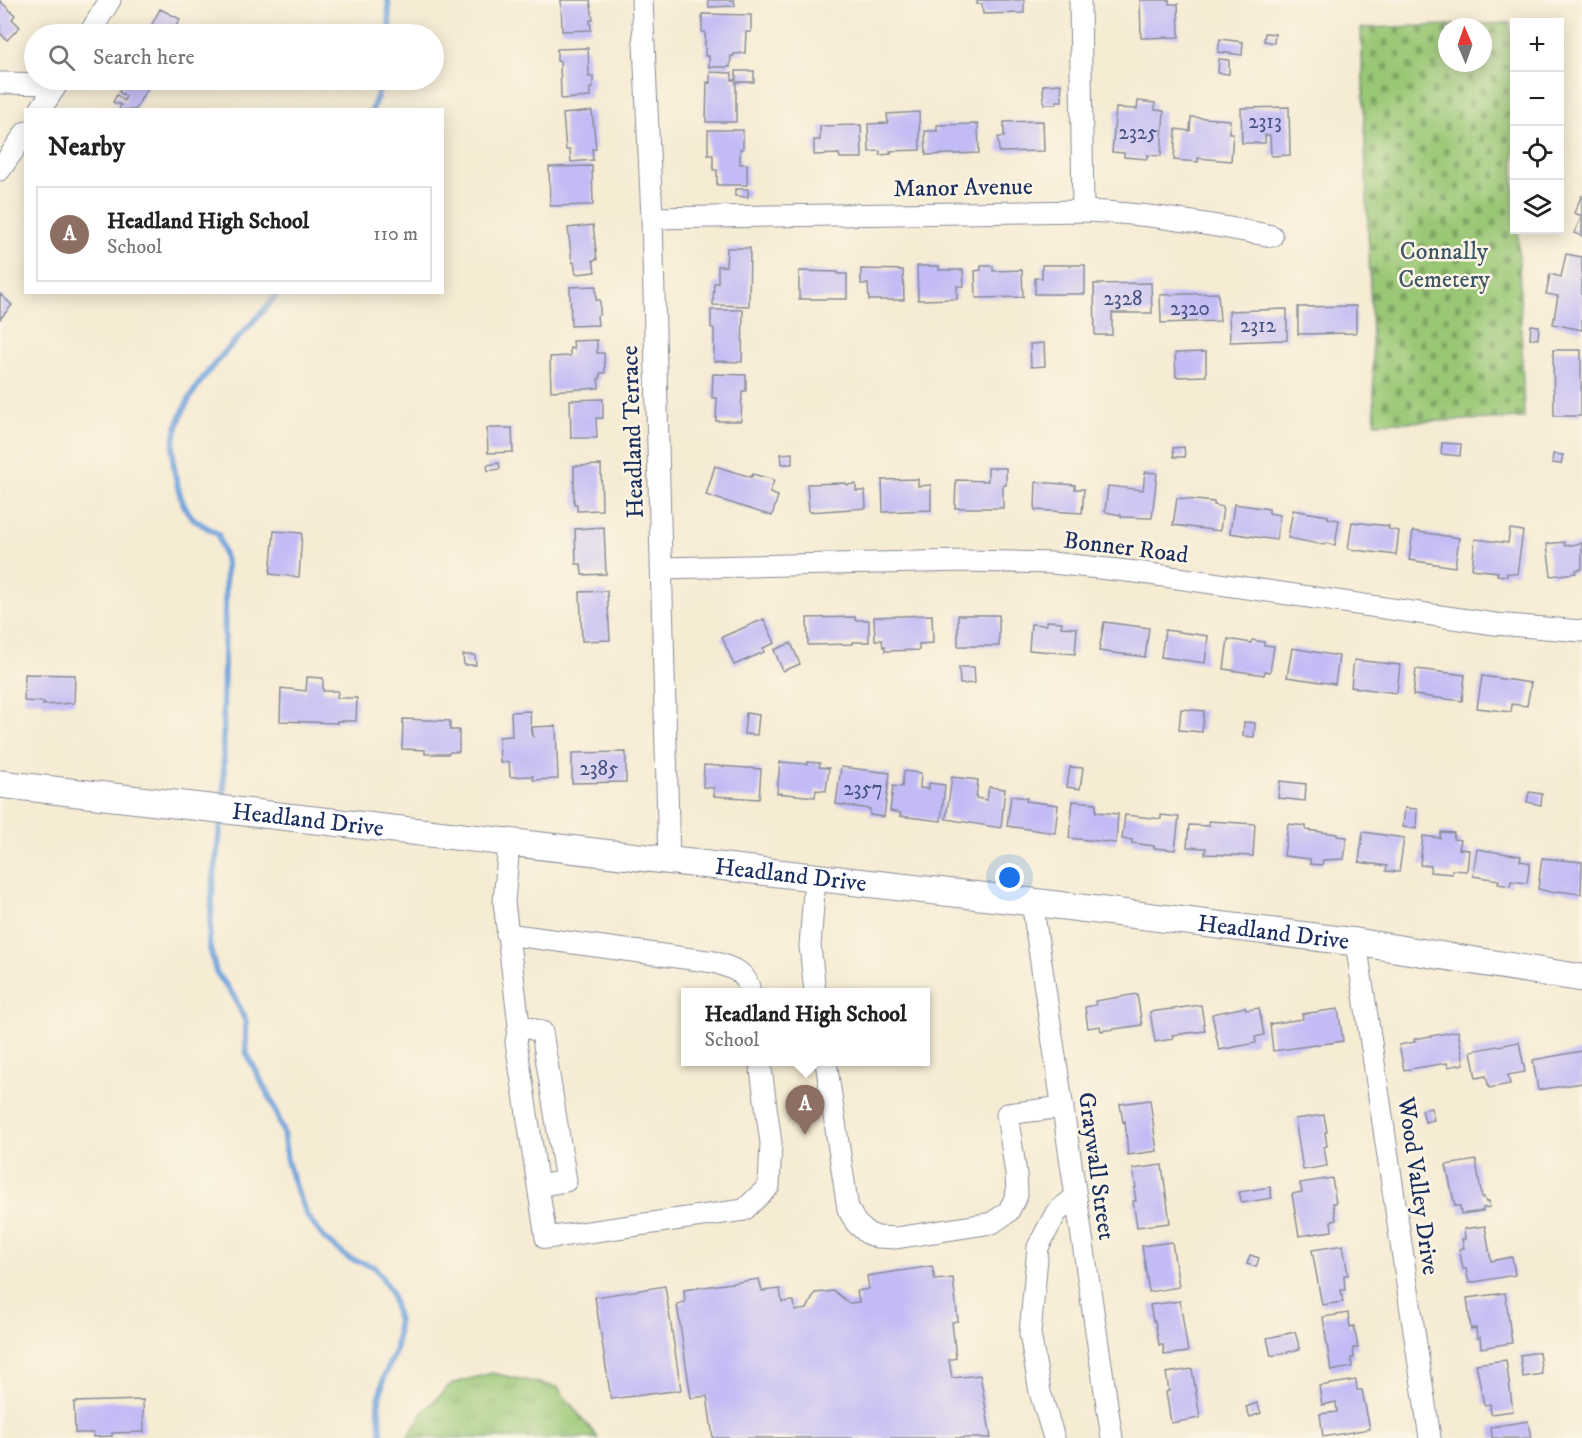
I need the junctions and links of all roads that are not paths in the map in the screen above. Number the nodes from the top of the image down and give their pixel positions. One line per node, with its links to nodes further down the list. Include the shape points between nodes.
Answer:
1 (110, 0): 4 (street)
2 (642, 0): 12 (street, Headland Terrace)
3 (1080, 0): 11 (street)
4 (95, 24)
5 (0, 83): 6 (street)
6 (24, 83)
7 (54, 90): 8 (street)
8 (41, 108)
9 (24, 135): 10 (street)
10 (0, 170)
11 (1083, 210): 12 (street, Manor Avenue); 13 (street, Manor Avenue, via 1132,212)
12 (652, 218): 14 (street, Headland Terrace)
13 (1272, 236)
14 (661, 568): 15 (street, Bonner Road, via 966,561 1052,563 1495,624); 18 (street, Headland Terrace)
15 (1582, 631)
16 (0, 784): 17 (main road, Headland Drive)
17 (509, 844): 18 (main road, Headland Drive); 21 (street, via 504,902)
18 (669, 862): 19 (main road, Headland Drive)
19 (815, 878): 20 (main road, Headland Drive); 25 (street, via 810,946)
20 (1032, 903): 22 (main road, Headland Drive); 29 (street, Graywall Street)
21 (507, 934): 24 (street, via 714,962 739,972); 26 (street)
22 (1356, 942): 23 (main road, Headland Drive); 34 (street, Wood Valley Drive)
23 (1582, 978)
24 (749, 988)
25 (814, 988)
26 (519, 1025): 30 (street, via 516,1042); 30 (street, via 542,1032 566,1181)
27 (761, 1066): 30 (street, via 771,1143 769,1186 744,1210 546,1238)
28 (827, 1066): 29 (street, via 848,1209 856,1223 878,1238 992,1223 1008,1212 1017,1195 1007,1114)
29 (1063, 1107): 31 (street, Graywall Street)
30 (538, 1186)
31 (1076, 1197): 32 (street, via 1056,1213 1038,1247 1030,1333 1040,1392); 33 (street, Graywall Street)
32 (1054, 1438)
33 (1112, 1438)
34 (1430, 1438)

